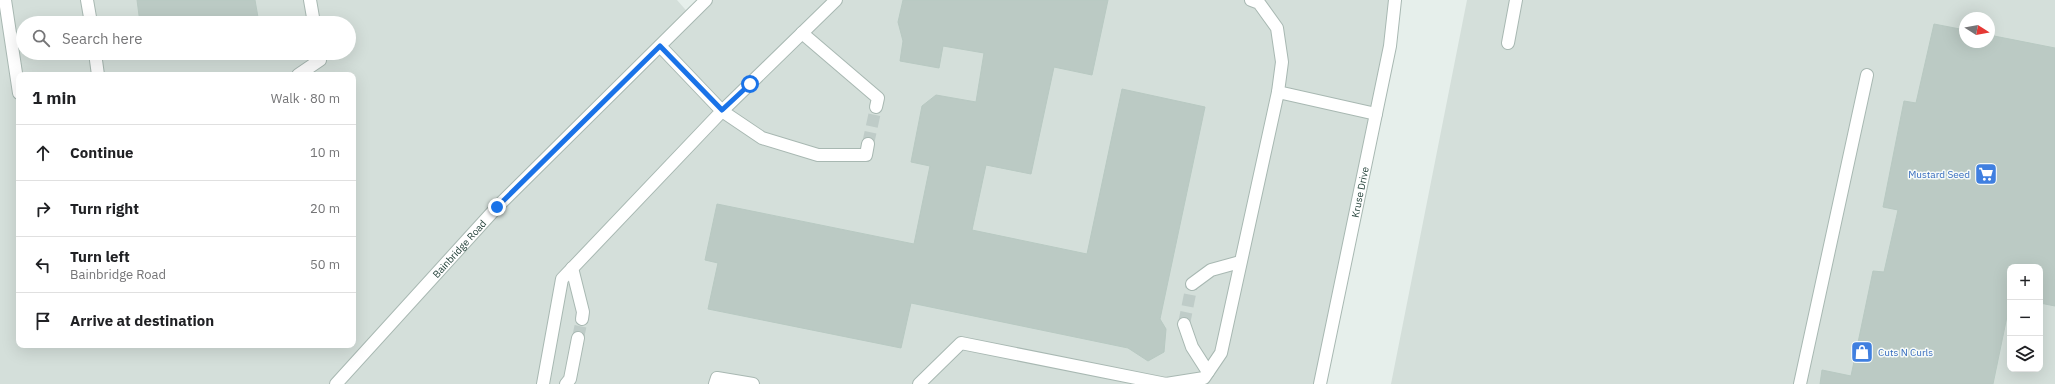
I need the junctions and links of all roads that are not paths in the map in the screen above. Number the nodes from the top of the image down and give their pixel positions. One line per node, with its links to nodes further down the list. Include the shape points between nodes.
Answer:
1 (4, 0): 18 (street)
2 (87, 0): 9 (street)
3 (310, 0): 10 (street)
4 (706, 0): 13 (street, Bainbridge Road)
5 (836, 0): 11 (street)
6 (1251, 0): 20 (street, via 1259,2 1277,28 1282,62)
7 (1396, 0): 23 (street, Kruse Drive, via 1390,46)
8 (1515, 0): 12 (street)
9 (89, 16)
10 (313, 16)
11 (802, 33): 21 (street, via 878,98); 22 (street)
12 (1508, 43)
13 (660, 46): 22 (street); 32 (street, Bainbridge Road, via 497,207)
14 (96, 60): 16 (street)
15 (320, 60): 17 (street)
16 (98, 72)
17 (302, 72)
18 (16, 74)
19 (1867, 75): 39 (street)
20 (1278, 92): 23 (street); 25 (street)
21 (876, 107)
22 (722, 110): 24 (street, via 762,138 818,155 866,155); 26 (street)
23 (1376, 114): 38 (street, Kruse Drive)
24 (868, 144)
25 (1240, 262): 27 (street, via 1211,270); 31 (street, via 1222,353)
26 (572, 268): 28 (street, via 583,312); 33 (street, via 562,279)
27 (1192, 284)
28 (582, 319)
29 (1184, 324): 31 (street, via 1192,347)
30 (578, 338): 34 (street, via 570,379)
31 (1208, 372): 37 (street, via 1204,378 1166,384 961,343)
32 (336, 384)
33 (542, 384)
34 (566, 384)
35 (715, 384): 36 (street, via 717,378)
36 (753, 384)
37 (919, 384)
38 (1320, 384)
39 (1800, 384)

